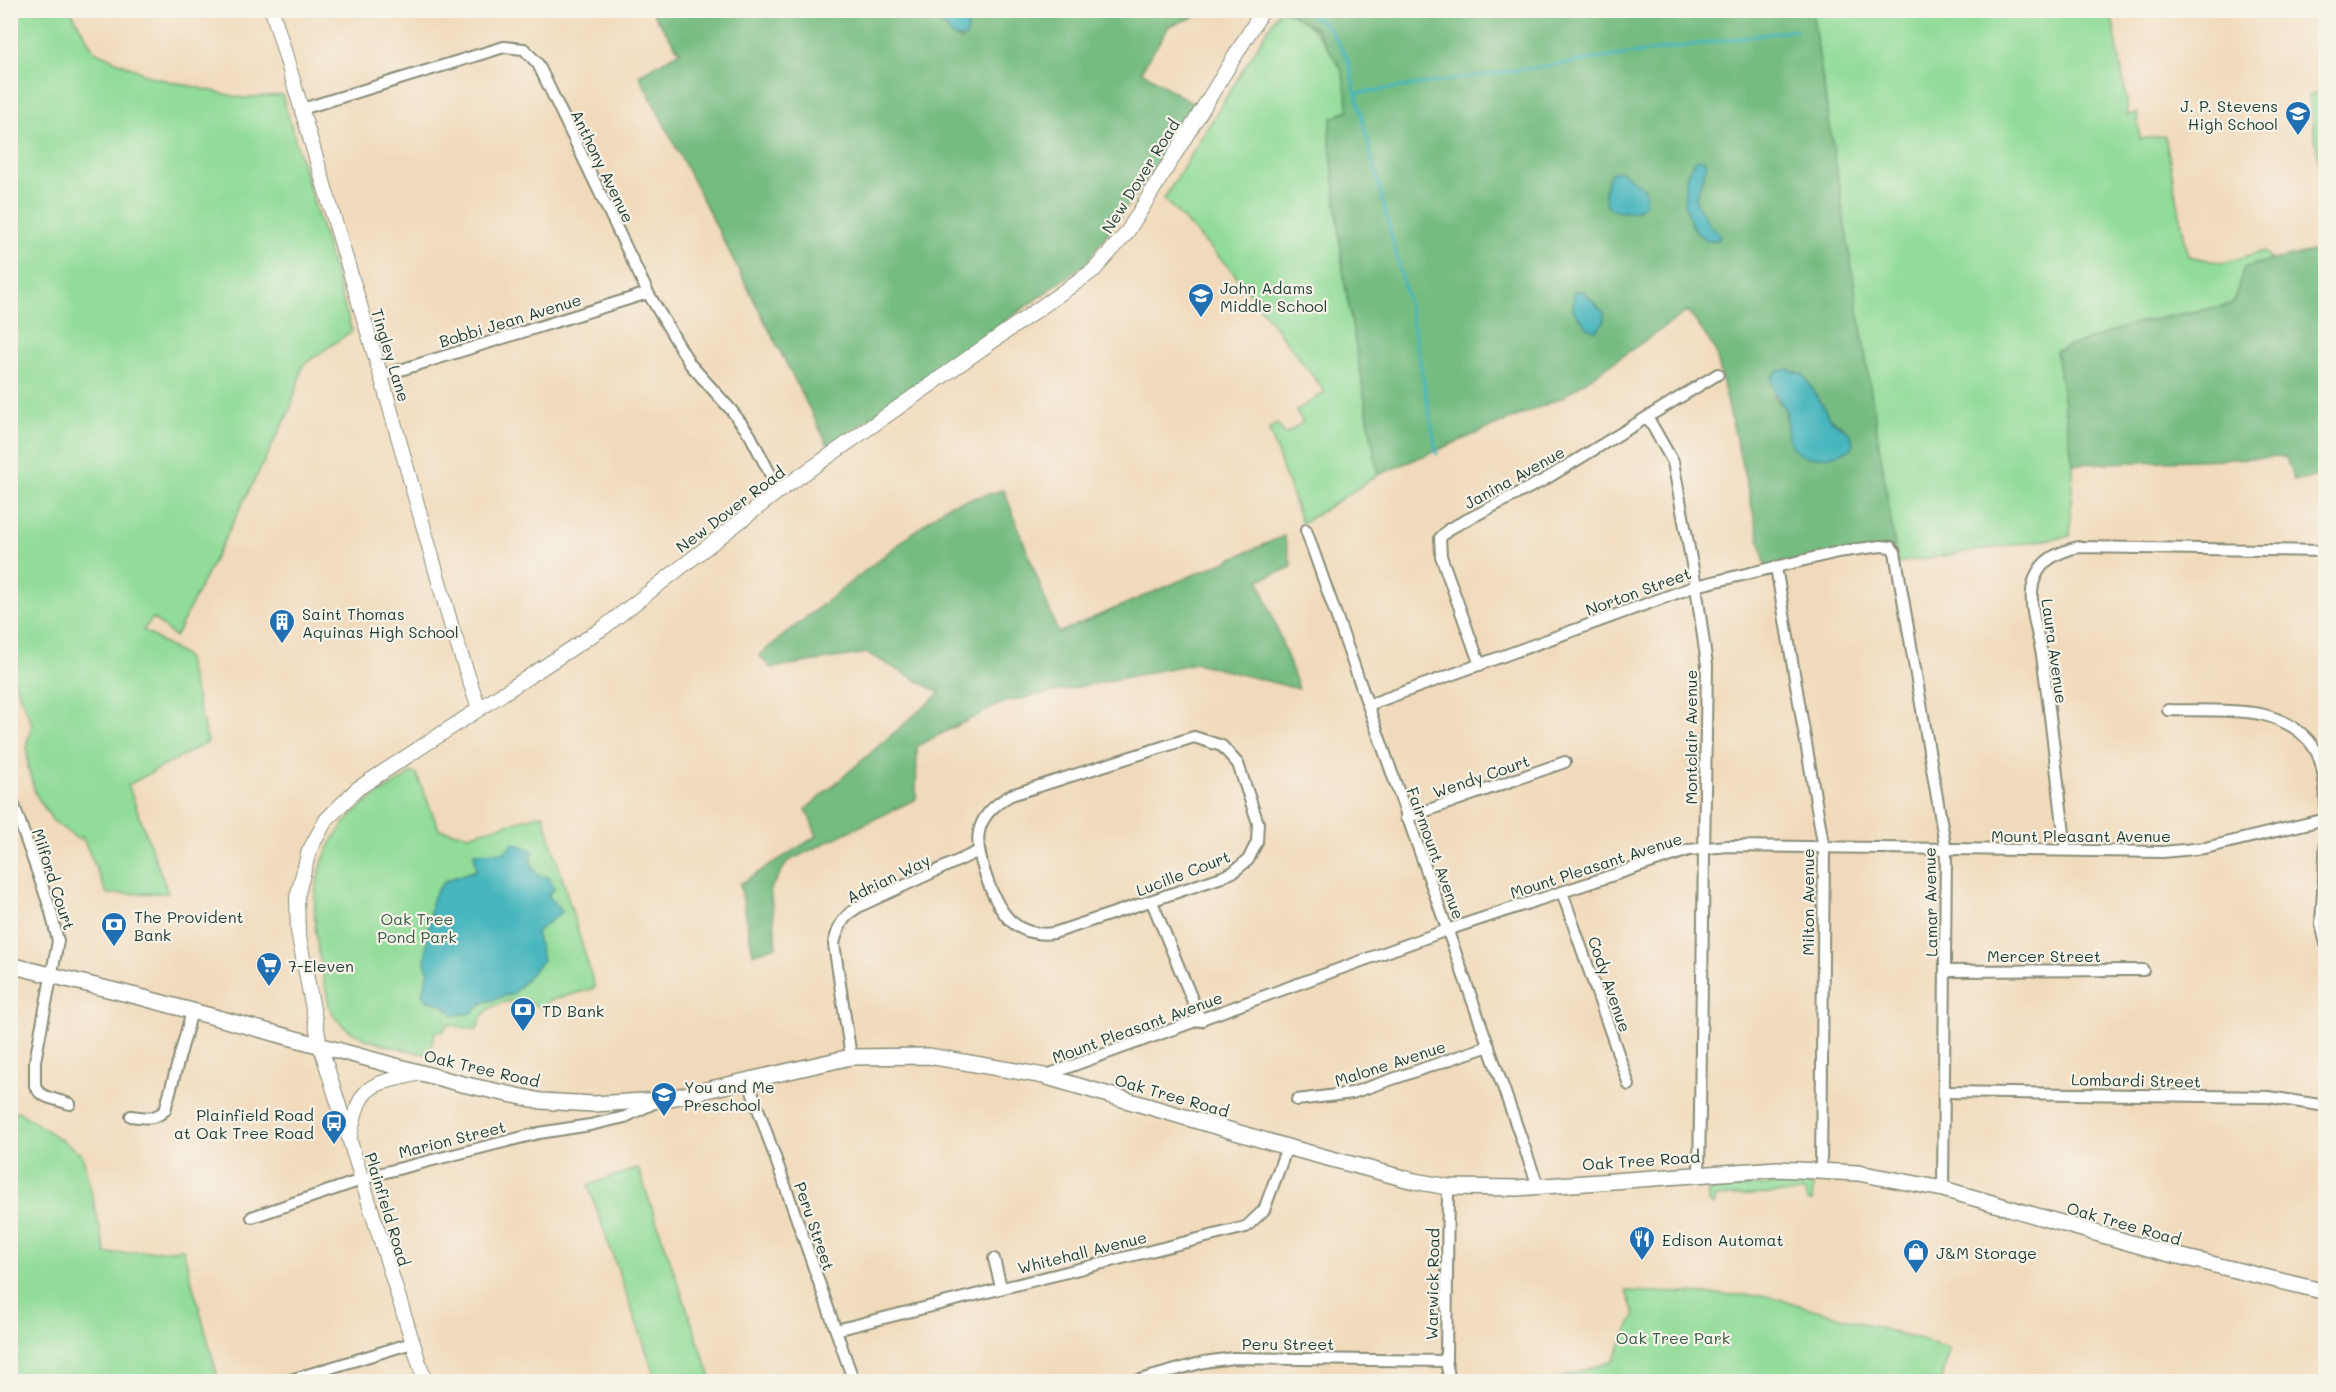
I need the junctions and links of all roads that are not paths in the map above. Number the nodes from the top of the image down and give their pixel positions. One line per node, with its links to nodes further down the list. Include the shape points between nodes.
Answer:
1 (272, 10): 3 (street, Tingley Lane)
2 (1263, 10): 8 (street, New Dover Road, via 1126,234 1094,270)
3 (302, 109): 4 (street, Anthony Avenue, via 504,47 524,49 538,64); 6 (street, Tingley Lane)
4 (648, 293): 6 (street, Bobbi Jean Avenue); 8 (street, Anthony Avenue, via 690,364 750,435)
5 (1718, 374): 7 (street, Janina Avenue)
6 (381, 376): 16 (street, Tingley Lane, via 452,628)
7 (1647, 418): 13 (street, Montclair Avenue, via 1672,462); 14 (street, Janina Avenue, via 1440,538 1439,549)
8 (779, 491): 16 (street, New Dover Road, via 603,628)
9 (1306, 530): 15 (street, Fairmount Avenue)
10 (2325, 551): 25 (street, Laura Avenue, via 2078,547 2058,553 2042,566 2032,597)
11 (1776, 567): 12 (street, Norton Street, via 1881,546 1895,552); 13 (street, Norton Street); 23 (street, Milton Avenue)
12 (1900, 582): 24 (street, Lamar Avenue)
13 (1696, 586): 14 (street, Norton Street); 22 (street, Montclair Avenue, via 1707,665)
14 (1479, 664): 15 (street, Norton Street)
15 (1368, 705): 20 (street, Fairmount Avenue)
16 (479, 709): 37 (street, New Dover Road, via 357,789 326,820 309,851 299,886 296,921)
17 (2168, 710): 21 (street, via 2259,714 2281,720 2300,732 2318,755)
18 (1566, 762): 20 (street, Wendy Court)
19 (10, 794): 34 (street, Milford Court, via 56,928)
20 (1406, 818): 29 (street, Fairmount Avenue)
21 (2325, 819): 25 (street, Mount Pleasant Avenue, via 2205,848 2124,853); 30 (street)
22 (1704, 847): 23 (street, Mount Pleasant Avenue); 27 (street, Mount Pleasant Avenue); 53 (street, Montclair Avenue)
23 (1824, 849): 24 (street, Mount Pleasant Avenue); 52 (street, Milton Avenue)
24 (1946, 850): 25 (street, Mount Pleasant Avenue); 33 (street, Lamar Avenue)
25 (2066, 850)
26 (977, 852): 28 (street, Lucille Court, via 1000,911 1023,931 1054,933); 28 (street, Lucille Court, via 984,818 1011,795 1184,739 1213,741 1238,764 1258,823 1254,852 1233,872); 39 (street, Adrian Way, via 860,906 843,918 834,944)
27 (1563, 892): 29 (street, Mount Pleasant Avenue); 43 (street, Cody Avenue)
28 (1152, 902): 36 (street)
29 (1447, 930): 36 (street, Mount Pleasant Avenue); 38 (street, Fairmount Avenue)
30 (2325, 944)
31 (10, 965): 34 (main road, Oak Tree Road)
32 (2143, 970): 33 (street, Mercer Street)
33 (1946, 971): 44 (street, Lamar Avenue)
34 (53, 975): 35 (main road, Oak Tree Road); 47 (street, Milford Court, via 33,1074 40,1093)
35 (192, 1011): 37 (main road, Oak Tree Road); 49 (street, via 165,1110 158,1117)
36 (1201, 1021): 41 (street, Mount Pleasant Avenue)
37 (320, 1045): 40 (main road, Oak Tree Road); 50 (street, Plainfield Road)
38 (1489, 1046): 46 (street, Malone Avenue, via 1352,1094); 55 (street, Fairmount Avenue)
39 (851, 1057): 41 (main road, Oak Tree Road, via 929,1056); 42 (main road, Oak Tree Road)
40 (421, 1073): 45 (main road, Oak Tree Road, via 541,1101 592,1104); 50 (street, via 391,1080 365,1092 355,1111)
41 (1044, 1076): 51 (main road, Oak Tree Road)
42 (748, 1080): 45 (main road, Oak Tree Road); 62 (street, Peru Street)
43 (1629, 1085)
44 (1946, 1092): 48 (street, Lombardi Street, via 2269,1097); 57 (street, Lamar Avenue)
45 (662, 1100): 54 (street, Marion Street, via 625,1116 539,1133)
46 (1298, 1100)
47 (70, 1104)
48 (2325, 1106)
49 (131, 1116)
50 (350, 1139): 54 (street, Plainfield Road)
51 (1287, 1147): 56 (main road, Oak Tree Road); 60 (street, Whitehall Avenue, via 1264,1210 1246,1227)
52 (1821, 1170): 53 (main road, Oak Tree Road); 57 (main road, Oak Tree Road, via 1879,1175)
53 (1700, 1174): 55 (main road, Oak Tree Road)
54 (362, 1180): 58 (street, Marion Street); 63 (street, Plainfield Road)
55 (1538, 1186): 56 (main road, Oak Tree Road)
56 (1448, 1187): 64 (street, Warwick Road)
57 (1943, 1189): 61 (main road, Oak Tree Road, via 2174,1256)
58 (252, 1217)
59 (994, 1259): 60 (street)
60 (1001, 1287): 62 (street, Whitehall Avenue)
61 (2325, 1292)
62 (836, 1330): 67 (street, Peru Street)
63 (412, 1343): 65 (street); 66 (street, Plainfield Road)
64 (1446, 1361): 68 (street, Peru Street, via 1242,1358 1204,1362); 69 (street, Warwick Road)
65 (284, 1382)
66 (425, 1382)
67 (854, 1382)
68 (1132, 1382)
69 (1450, 1382)

